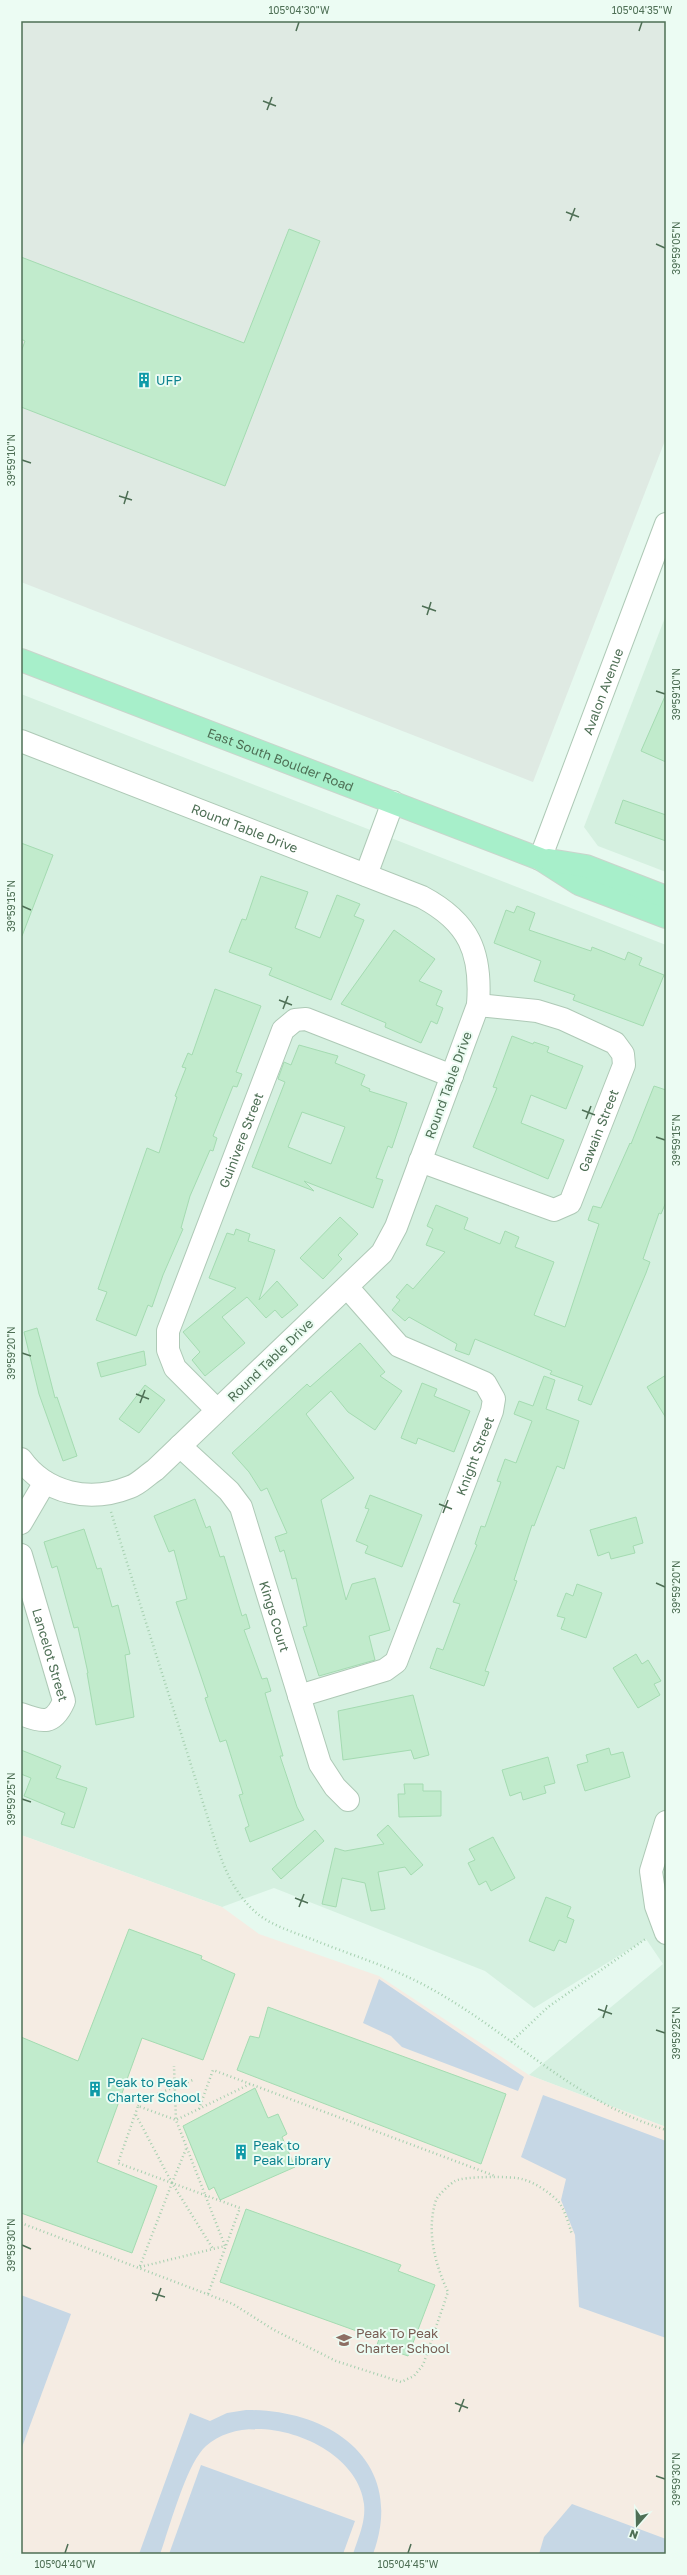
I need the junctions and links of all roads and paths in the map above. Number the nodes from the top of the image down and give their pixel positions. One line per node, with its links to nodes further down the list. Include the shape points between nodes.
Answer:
1 (666, 524): 5 (street, Avalon Avenue)
2 (21, 661): 4 (main road, East South Boulder Road)
3 (21, 741): 6 (street, Round Table Drive)
4 (393, 802): 5 (main road, East South Boulder Road); 6 (street)
5 (540, 859): 7 (main road, East South Boulder Road, via 586,866); 8 (main road, East South Boulder Road, via 579,884)
6 (366, 875): 9 (street, Round Table Drive, via 442,907 463,929 476,956 480,978)
7 (666, 897)
8 (666, 917)
9 (478, 1005): 10 (street, Round Table Drive); 11 (street, Gawain Street, via 537,1011 563,1019 615,1043 623,1054 624,1065 570,1203 560,1210)
10 (452, 1076): 11 (street, Round Table Drive); 13 (street, Guinivere Street, via 306,1019 295,1020 283,1030 168,1331 168,1350 175,1368)
11 (420, 1161): 12 (street, Round Table Drive, via 396,1227 382,1253)
12 (348, 1287): 13 (street, Round Table Drive); 20 (street, Knight Street, via 399,1346 485,1383 494,1399 492,1411 396,1662 385,1670)
13 (218, 1410): 14 (street, Round Table Drive)
14 (180, 1446): 17 (street, Round Table Drive, via 155,1470 131,1487); 20 (street, Kings Court, via 229,1491 241,1507)
15 (21, 1459): 16 (street, Round Table Drive)
16 (45, 1482): 17 (street, Round Table Drive, via 67,1492); 18 (street)
17 (103, 1495): 25 (path, via 115,1520 219,1854 227,1876 244,1901 261,1916 285,1929 425,1985 467,2010)
18 (21, 1523)
19 (21, 1555): 21 (street, Lancelot Street, via 64,1701 58,1715 50,1720 39,1720)
20 (299, 1696): 22 (street, Kings Court, via 320,1764 335,1787)
21 (21, 1714)
22 (348, 1800)
23 (666, 1822): 24 (street, via 651,1871 656,1906)
24 (664, 1930): 25 (path, via 548,2007)
25 (511, 2042): 34 (path, via 603,2105 637,2121)
26 (174, 2066): 29 (path)
27 (193, 2080): 29 (path)
28 (250, 2084): 31 (path); 31 (path, via 213,2070); 36 (path)
29 (175, 2087): 30 (path, via 144,2099); 33 (path)
30 (138, 2106): 32 (path); 33 (path)
31 (199, 2109): 33 (path)
32 (135, 2115): 37 (path); 37 (path, via 118,2163)
33 (176, 2120): 35 (path)
34 (666, 2130)
35 (186, 2148): 37 (path); 38 (path)
36 (496, 2177): 40 (path, via 523,2179 541,2188 558,2202 567,2218); 44 (path, via 456,2181 436,2199 432,2235 437,2269 448,2292 422,2365 414,2376 401,2382 336,2361 274,2330 233,2304)
37 (172, 2184): 38 (path); 42 (path); 43 (path)
38 (204, 2195): 41 (path); 41 (path, via 240,2208)
39 (21, 2223): 43 (path)
40 (572, 2235)
41 (225, 2246): 42 (path); 44 (path)
42 (213, 2249): 43 (path)
43 (140, 2267): 44 (path)
44 (208, 2294)

